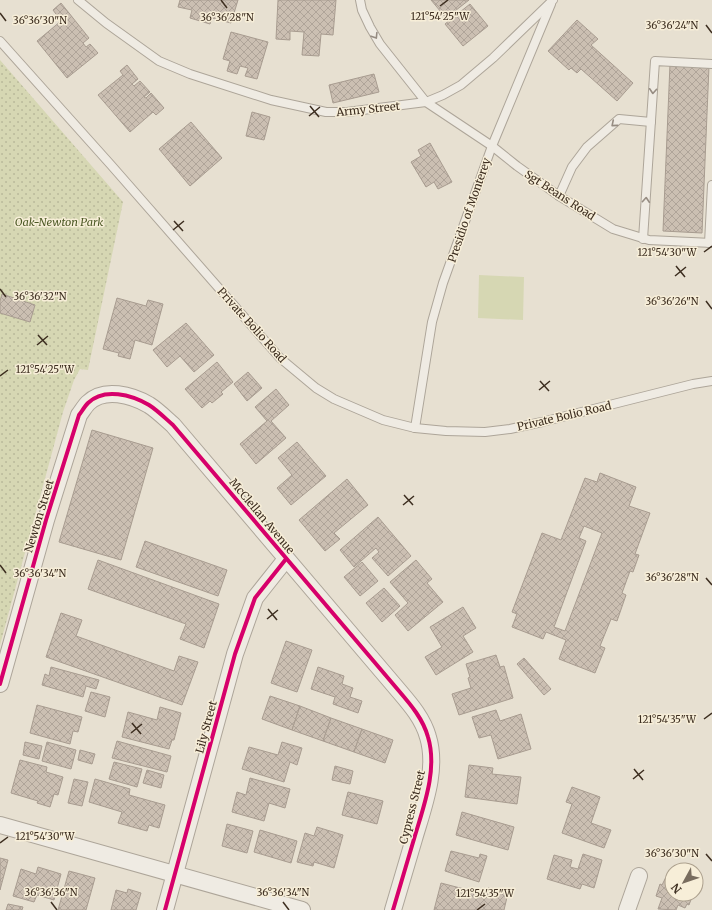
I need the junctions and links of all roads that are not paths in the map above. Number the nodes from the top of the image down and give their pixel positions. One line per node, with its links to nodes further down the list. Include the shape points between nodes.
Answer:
1 (78, 0): 6 (lane, Army Street, via 159,61 190,74 271,100 326,112 347,112)
2 (360, 0): 6 (lane, Sgt Beans Road, one-way to 6, via 370,28 380,44)
3 (553, 0): 6 (lane, Army Street, via 461,85); 8 (lane, Presidio of Monterey)
4 (0, 41): 15 (lane, Private Bolio Road, via 280,358 334,400 383,420)
5 (712, 64): 7 (lane, one-way to 7, via 655,61)
6 (426, 102): 8 (lane, Sgt Beans Road)
7 (651, 122): 10 (lane, one-way to 10, via 619,119 587,147 572,166); 11 (lane, one-way to 7)
8 (492, 146): 10 (lane, Sgt Beans Road); 15 (lane, Presidio of Monterey, via 443,283 432,322)
9 (712, 185): 12 (lane)
10 (558, 196): 11 (lane, Sgt Beans Road, via 613,229)
11 (644, 239): 12 (lane, Sgt Beans Road)
12 (710, 243)
13 (712, 381): 15 (lane, Private Bolio Road, via 510,429 464,432)
14 (88, 402): 16 (street, McClellan Avenue, via 100,395 127,396 149,405 173,424); 17 (street, Newton Street, via 79,415 46,520)
15 (415, 428)
16 (286, 559): 18 (street, McClellan Avenue); 20 (street, Lily Street, via 255,598 238,647)
17 (0, 684)
18 (399, 691): 24 (street, Cypress Street, via 424,725 432,757 423,805)
19 (0, 825): 20 (street)
20 (175, 874): 22 (street, Lily Street); 23 (street)
21 (640, 876): 25 (street)
22 (165, 910)
23 (302, 910)
24 (394, 910)
25 (627, 910)

